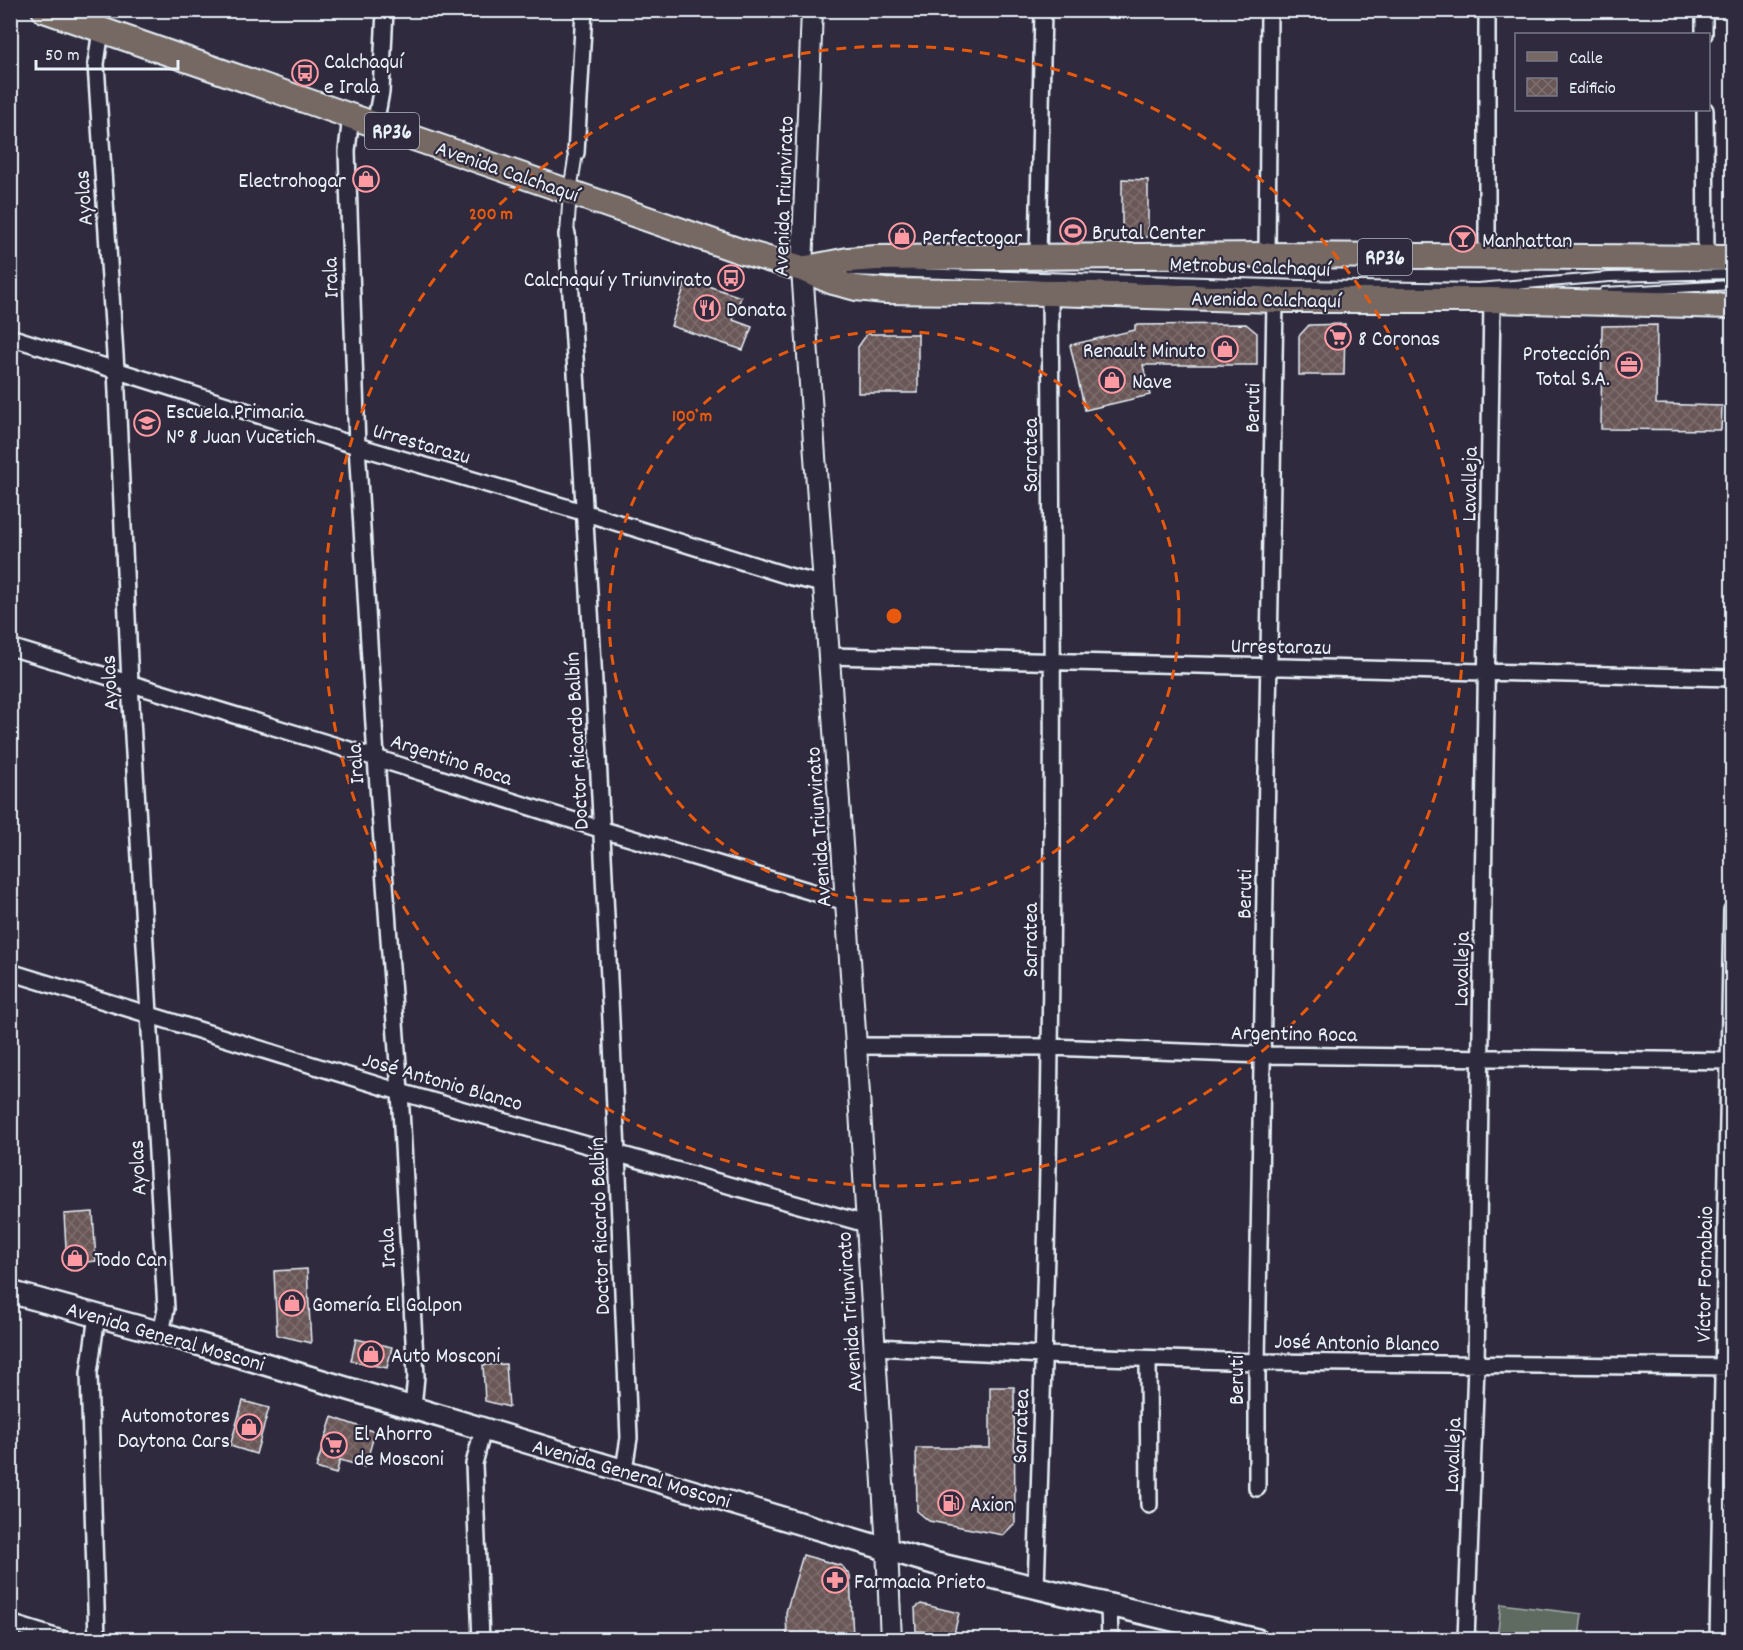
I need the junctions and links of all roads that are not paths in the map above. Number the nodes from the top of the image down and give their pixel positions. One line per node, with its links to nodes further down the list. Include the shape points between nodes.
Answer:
1 (44, 10): 9 (main road, Avenida Calchaquí / RP36)
2 (385, 10): 13 (street, via 381,92)
3 (584, 10): 14 (street, Doctor Ricardo Balbín)
4 (812, 10): 22 (street, Avenida Triunvirato)
5 (1043, 10): 18 (street)
6 (1269, 10): 17 (street)
7 (1487, 10): 19 (street)
8 (1704, 10): 10 (street)
9 (101, 30): 12 (main road, Avenida Calchaquí / RP36); 32 (street, Ayolas, via 96,64)
10 (1704, 33)
11 (1705, 111): 20 (street)
12 (351, 116): 13 (main road, Avenida Calchaquí / RP36); 33 (street, Irala, via 347,151)
13 (375, 125): 15 (main road, Avenida Calchaquí / RP36)
14 (576, 153): 15 (street, Doctor Ricardo Balbín)
15 (570, 191): 16 (street, Doctor Ricardo Balbín); 22 (main road, Avenida Calchaquí / RP36)
16 (567, 234): 34 (street, Doctor Ricardo Balbín)
17 (1267, 255): 18 (main road, Avenida Calchaquí / RP36); 19 (main road, Avenida Calchaquí / RP36)
18 (1038, 257): 22 (main road, Avenida Calchaquí / RP36, via 876,258)
19 (1487, 257): 20 (main road, Avenida Calchaquí / RP36)
20 (1706, 258): 21 (main road, Avenida Calchaquí / RP36)
21 (1732, 258)
22 (802, 269): 23 (lane, Metrobus Calchaquí, via 1478,288 1608,277); 26 (main road, Avenida Calchaquí / RP36, via 833,282 885,291); 35 (street, Avenida Triunvirato)
23 (1732, 274)
24 (1732, 285): 25 (lane)
25 (1594, 292)
26 (1050, 293): 28 (main road, Avenida Calchaquí / RP36); 38 (street, Sarratea)
27 (1583, 293): 29 (lane)
28 (1275, 300): 29 (main road, Avenida Calchaquí / RP36); 39 (street, Beruti)
29 (1492, 300): 30 (main road, Avenida Calchaquí / RP36); 40 (street, Lavalleja)
30 (1732, 306)
31 (10, 337): 32 (street, Urrestarazu)
32 (116, 370): 33 (street, Urrestarazu); 42 (street, Ayolas)
33 (357, 446): 34 (street, Urrestarazu); 43 (street, Irala)
34 (586, 513): 35 (street, Urrestarazu); 44 (street, Doctor Ricardo Balbín)
35 (823, 584): 37 (street, Avenida Triunvirato)
36 (10, 647): 42 (street, Argentino Roca)
37 (829, 656): 38 (street, Urrestarazu); 45 (street, Avenida Triunvirato)
38 (1053, 663): 39 (street, Urrestarazu); 50 (street, Sarratea)
39 (1270, 667): 40 (street, Urrestarazu); 51 (street, Beruti)
40 (1488, 672): 41 (street, Urrestarazu); 52 (street, Lavalleja)
41 (1732, 678)
42 (130, 684): 43 (street, Argentino Roca); 48 (street, Ayolas)
43 (376, 758): 44 (street, Argentino Roca); 54 (street, Irala)
44 (603, 830): 45 (street, Argentino Roca); 55 (street, Doctor Ricardo Balbín)
45 (846, 902): 49 (street, Avenida Triunvirato)
46 (1732, 910): 53 (street, Víctor Fornabaio)
47 (10, 972): 48 (street, José Antonio Blanco)
48 (150, 1014): 54 (street, José Antonio Blanco); 59 (street, Ayolas, via 166,1309)
49 (856, 1046): 50 (street, Argentino Roca); 56 (street, Avenida Triunvirato)
50 (1050, 1047): 51 (street, Argentino Roca); 61 (street, Sarratea)
51 (1263, 1055): 52 (street, Argentino Roca); 63 (street, Beruti)
52 (1480, 1057): 53 (street, Argentino Roca); 64 (street, Lavalleja)
53 (1731, 1061): 65 (street, Víctor Fornabaio)
54 (400, 1092): 55 (street, José Antonio Blanco); 66 (street, Irala, via 416,1376)
55 (617, 1153): 56 (street, José Antonio Blanco); 68 (street, Doctor Ricardo Balbín, via 629,1438)
56 (866, 1224): 60 (street, Avenida Triunvirato)
57 (10, 1292): 58 (main road, Avenida General Mosconi)
58 (97, 1315): 59 (main road, Avenida General Mosconi); 76 (street, via 89,1373)
59 (161, 1333): 66 (main road, Avenida General Mosconi)
60 (874, 1347): 61 (street, José Antonio Blanco); 71 (street, Avenida Triunvirato)
61 (1044, 1355): 62 (street, José Antonio Blanco); 72 (street, Sarratea)
62 (1148, 1359): 63 (street, José Antonio Blanco); 70 (street)
63 (1257, 1362): 64 (street, José Antonio Blanco); 69 (street, Beruti)
64 (1476, 1365): 65 (street, José Antonio Blanco); 81 (street, Lavalleja)
65 (1728, 1367): 82 (street, Víctor Fornabaio)
66 (413, 1408): 67 (main road, Avenida General Mosconi)
67 (483, 1429): 68 (main road, Avenida General Mosconi); 77 (street, via 474,1464)
68 (624, 1469): 71 (main road, Avenida General Mosconi)
69 (1257, 1488)
70 (1149, 1505)
71 (887, 1548): 72 (main road, Avenida General Mosconi); 78 (street, Avenida Triunvirato)
72 (1036, 1588): 73 (main road, Avenida General Mosconi)
73 (1109, 1605): 79 (street); 80 (main road, Avenida General Mosconi)
74 (10, 1623): 75 (street)
75 (65, 1640)
76 (97, 1640)
77 (482, 1640)
78 (891, 1640)
79 (1110, 1640)
80 (1257, 1640)
81 (1466, 1640)
82 (1718, 1640)

